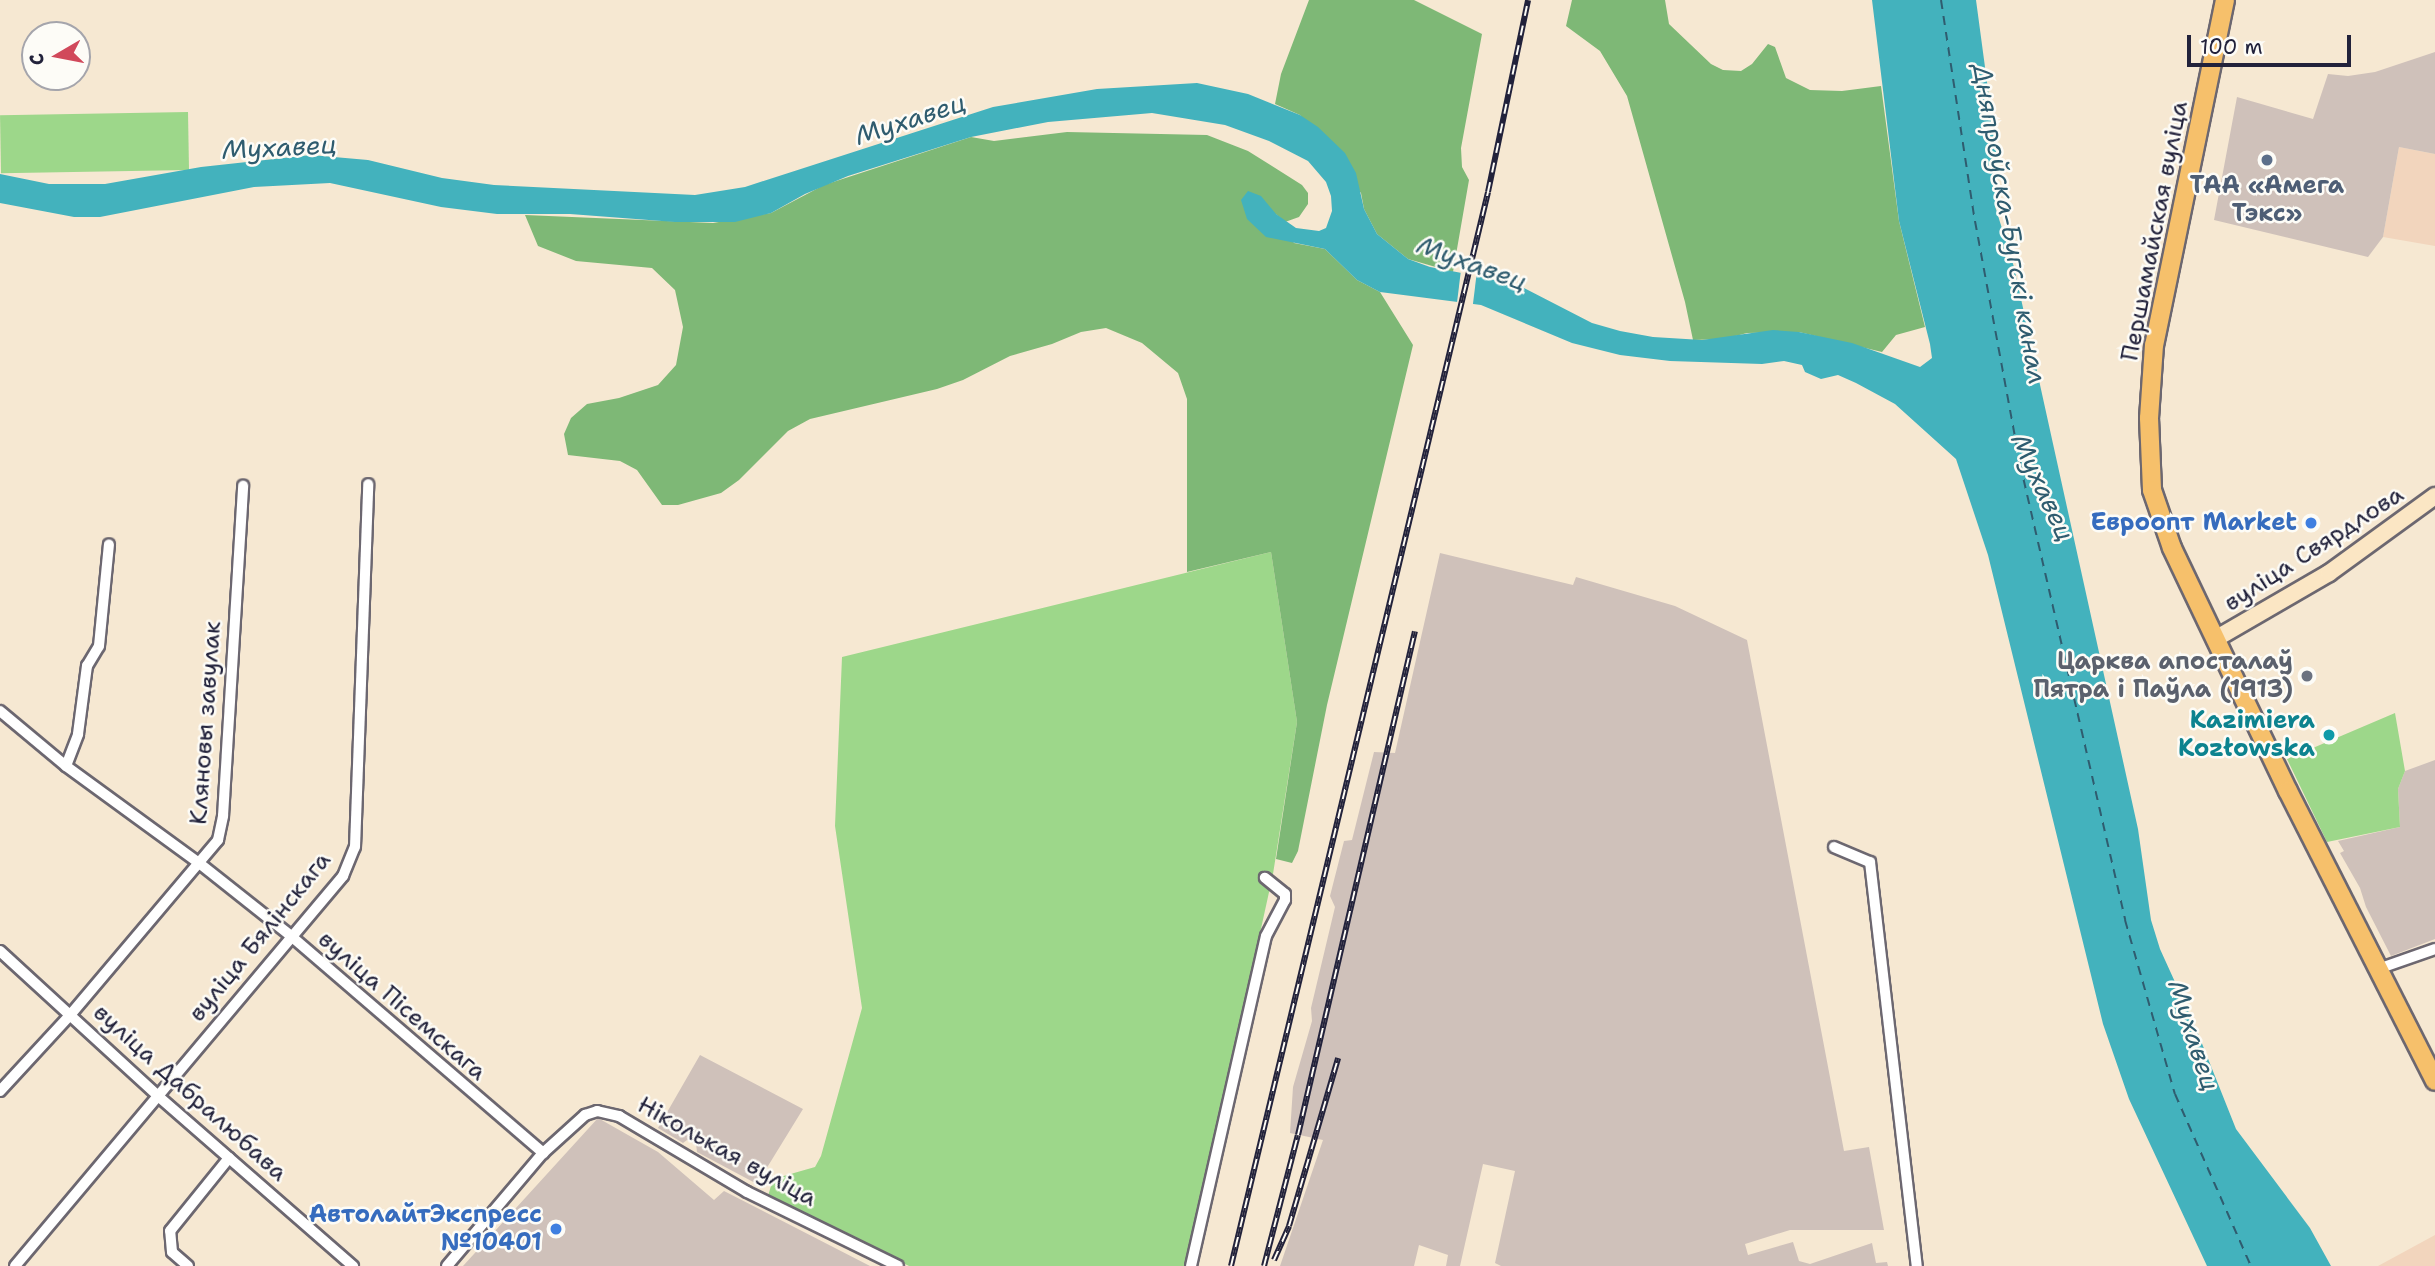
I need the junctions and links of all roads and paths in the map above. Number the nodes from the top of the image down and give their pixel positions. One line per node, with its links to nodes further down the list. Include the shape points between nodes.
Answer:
1 (2225, 0): 6 (main road, Першамайская вуліца, via 2154,345 2149,418 2149,465 2157,507)
2 (368, 484): 12 (street, вуліца Бялінскага, via 355,847 343,876)
3 (243, 486): 10 (street, Кляновы завулак, via 222,829)
4 (2435, 496): 6 (main road, вуліца Свярдлова, via 2329,573)
5 (109, 544): 8 (street, via 99,646 87,666 78,734)
6 (2217, 638): 15 (main road, Першамайская вуліца)
7 (0, 711): 8 (street, вуліца Пісемскага)
8 (66, 766): 10 (street, вуліца Пісемскага)
9 (1835, 848): 28 (street, via 1870,862)
10 (199, 863): 12 (street, вуліца Пісемскага); 16 (street, Кляновы завулак)
11 (1265, 878): 27 (street, via 1285,894 1285,900 1266,936)
12 (291, 936): 19 (street, вуліца Бялінскага); 20 (street, вуліца Пісемскага)
13 (2435, 949): 15 (street)
14 (0, 951): 16 (street, вуліца Дабралюбава)
15 (2378, 969): 17 (main road, Першамайская вуліца)
16 (71, 1014): 18 (street, Кляновы завулак); 19 (street, вуліца Дабралюбава)
17 (2435, 1081)
18 (0, 1091)
19 (158, 1096): 21 (street, вуліца Дабралюбава); 22 (street, вуліца Бялінскага)
20 (543, 1153): 25 (street, Ніколькая вуліца); 26 (street, Ніколькая вуліца, via 585,1115 606,1112 747,1192)
21 (229, 1158): 23 (street, via 170,1231 172,1252); 24 (street, вуліца Дабралюбава)
22 (15, 1266)
23 (188, 1266)
24 (353, 1266)
25 (447, 1266)
26 (898, 1266)
27 (1191, 1266)
28 (1917, 1266)

